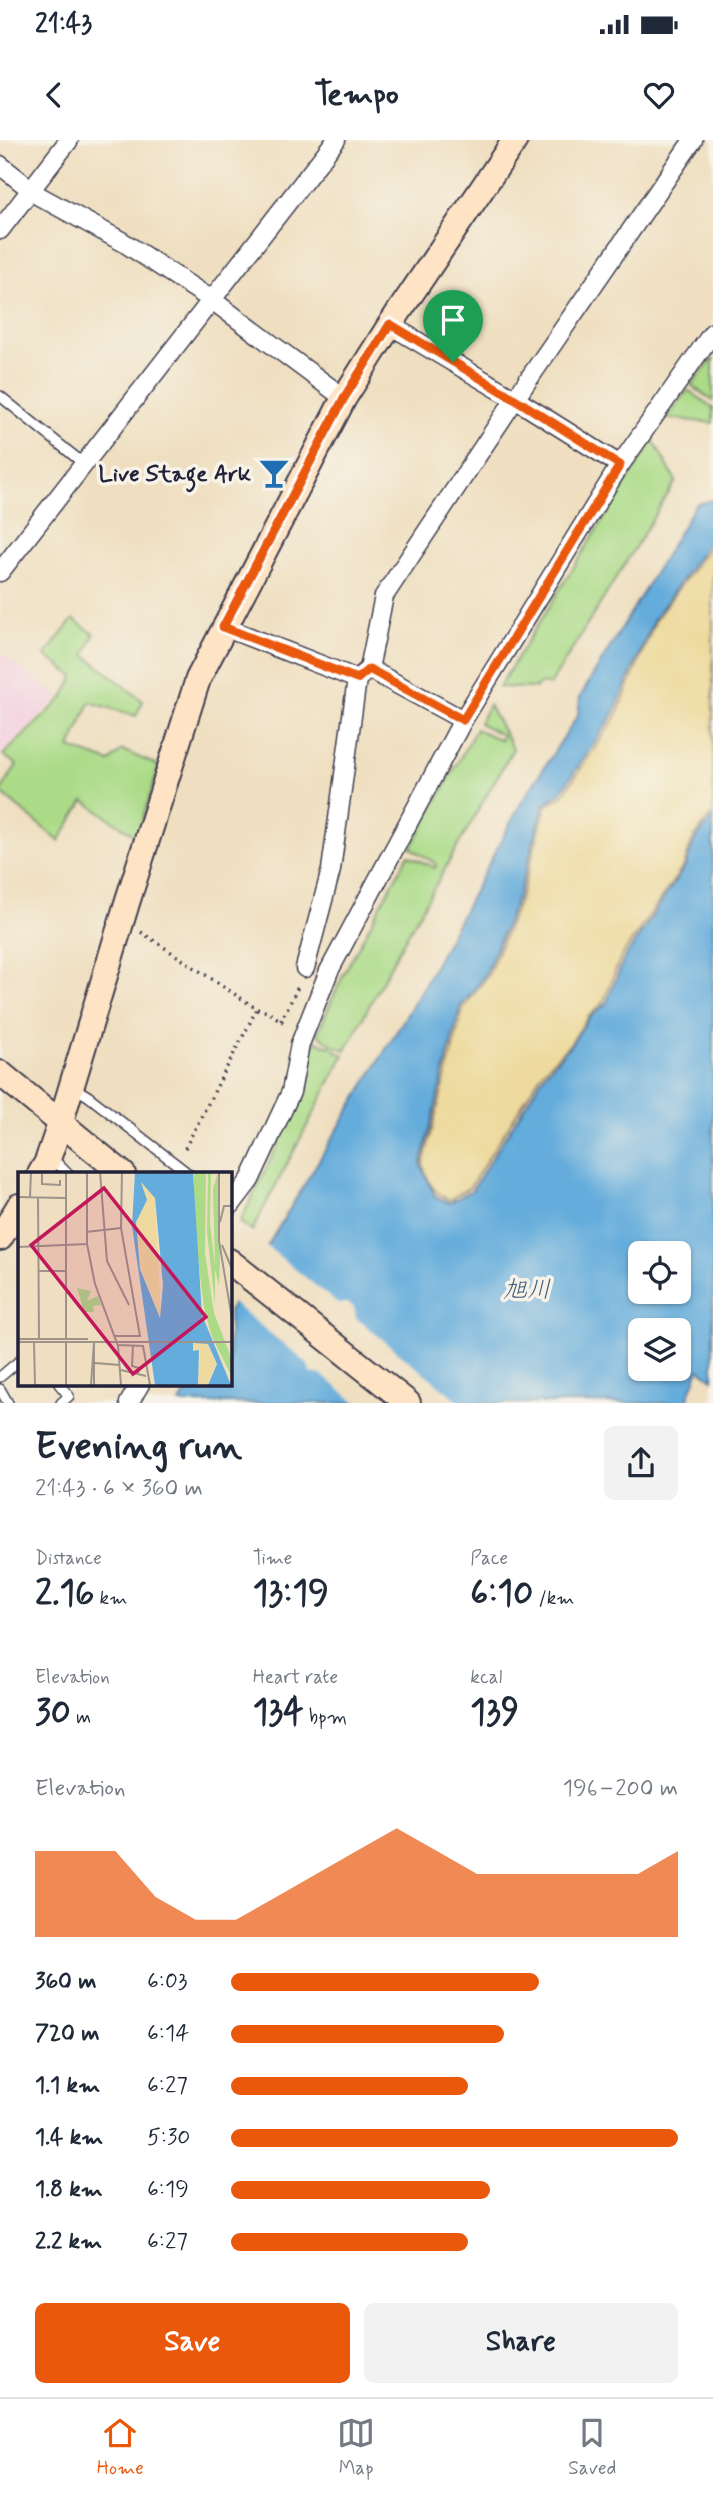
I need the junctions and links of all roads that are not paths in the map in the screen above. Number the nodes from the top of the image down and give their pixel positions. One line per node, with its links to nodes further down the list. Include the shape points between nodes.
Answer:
1 (69, 140): 6 (street)
2 (336, 140): 8 (street)
3 (515, 140): 9 (street)
4 (693, 140): 13 (street)
5 (0, 165): 6 (street)
6 (31, 190): 7 (street); 8 (street)
7 (0, 230)
8 (212, 300): 12 (street); 14 (street)
9 (390, 324): 12 (street); 13 (street)
10 (713, 332): 15 (street)
11 (0, 396): 14 (lane)
12 (344, 398): 17 (street)
13 (515, 399): 15 (street); 18 (street, via 384,596)
14 (84, 464): 16 (street)
15 (620, 465): 19 (street)
16 (0, 572)
17 (223, 627): 18 (street); 22 (street, via 198,679)
18 (363, 674): 19 (street); 20 (street, via 331,870)
19 (463, 720): 28 (street, via 329,971 300,1044 291,1092 254,1171)
20 (305, 973)
21 (0, 1073): 23 (street)
22 (71, 1086): 23 (street); 25 (lane)
23 (61, 1121): 24 (street); 27 (street)
24 (45, 1165): 26 (lane)
25 (181, 1170)
26 (63, 1172)
27 (121, 1172)
28 (231, 1204)
29 (18, 1208): 30 (street)
30 (0, 1238)
31 (231, 1263): 40 (street)
32 (18, 1362): 33 (lane)
33 (0, 1377)
34 (61, 1386): 38 (lane, via 69,1396)
35 (139, 1386): 39 (street)
36 (0, 1389): 37 (lane)
37 (8, 1403)
38 (61, 1403)
39 (130, 1403)
40 (408, 1403)

